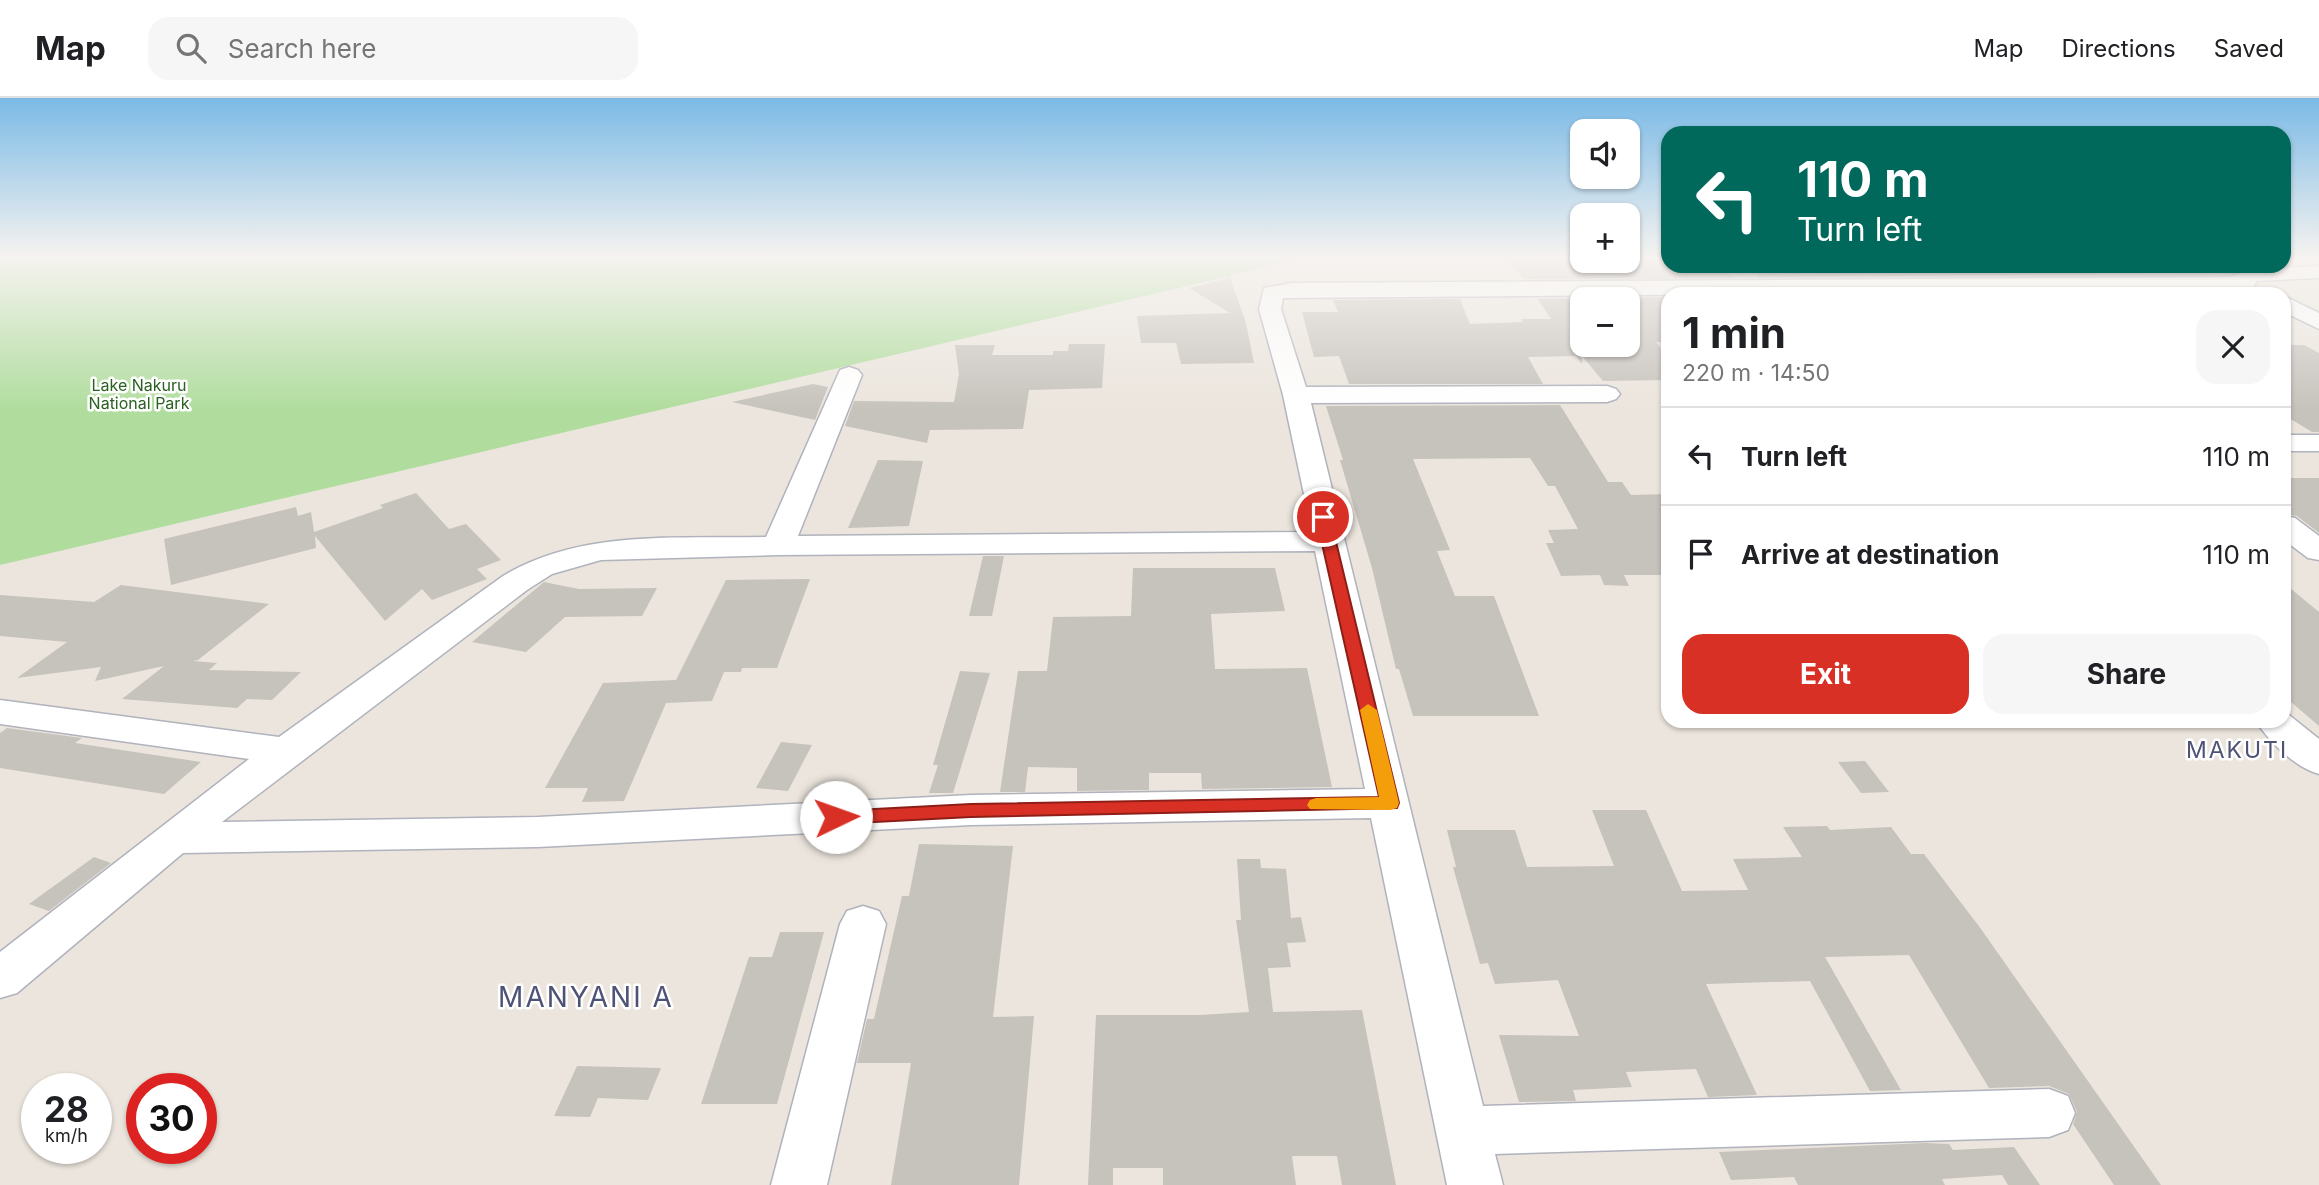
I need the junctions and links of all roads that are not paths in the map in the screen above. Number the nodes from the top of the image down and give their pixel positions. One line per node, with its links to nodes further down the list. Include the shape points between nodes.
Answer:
1 (1270, 309): 6 (street)
2 (2295, 309): 3 (street)
3 (2319, 322)
4 (849, 375): 11 (street)
5 (1607, 394): 6 (street)
6 (1296, 395): 10 (street)
7 (2291, 443): 8 (street)
8 (2319, 443)
9 (2291, 530): 12 (street)
10 (1329, 541): 11 (street); 17 (street)
11 (778, 546): 15 (street, via 600,551 541,567)
12 (2319, 551)
13 (0, 712): 15 (street)
14 (2283, 728): 16 (street)
15 (286, 751): 18 (street)
16 (2319, 761)
17 (1390, 803): 18 (street, via 971,810 538,832); 22 (street)
18 (173, 838): 20 (street)
19 (863, 924): 23 (street)
20 (0, 979)
21 (2049, 1113): 22 (street)
22 (1464, 1131): 24 (street)
23 (799, 1185)
24 (1475, 1185)

